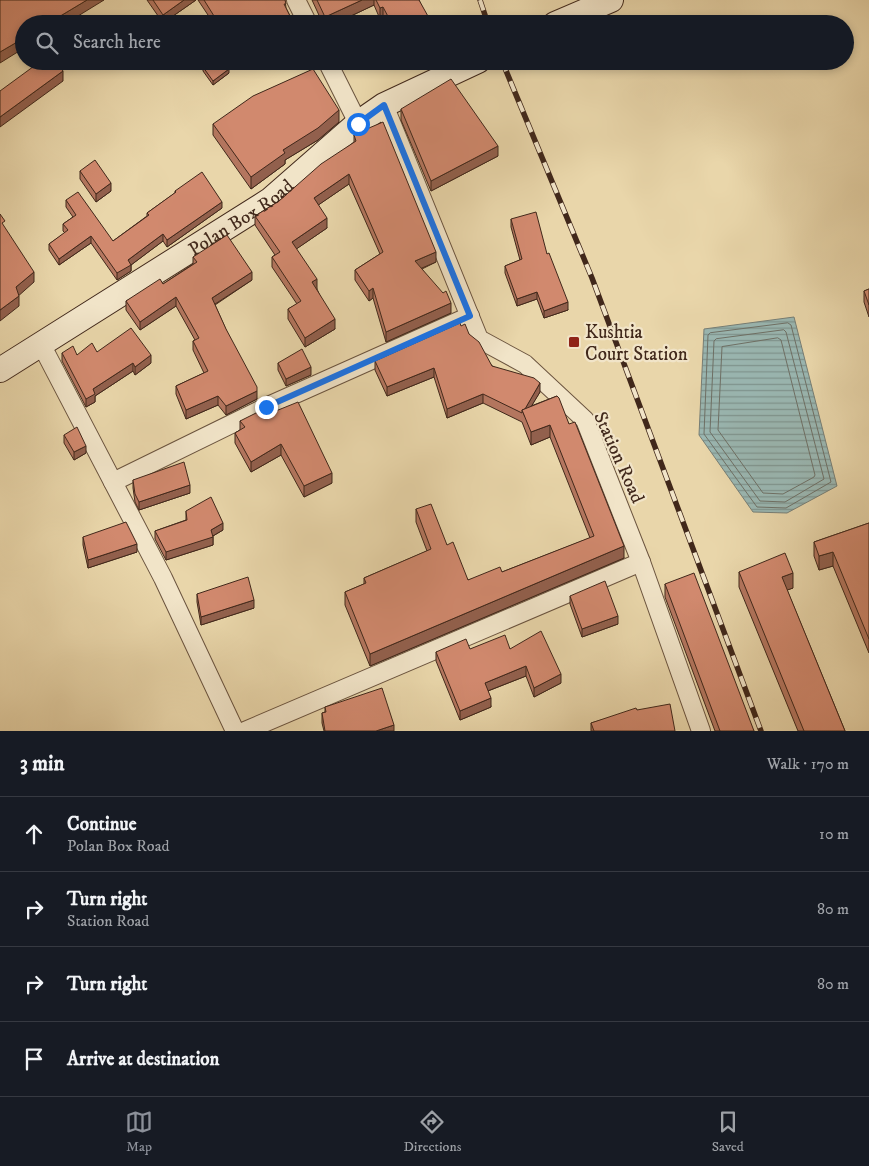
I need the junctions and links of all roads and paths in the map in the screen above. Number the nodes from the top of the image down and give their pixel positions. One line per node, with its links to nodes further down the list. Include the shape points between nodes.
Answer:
1 (296, 0): 3 (street)
2 (611, 0): 4 (main road)
3 (304, 15)
4 (576, 15)
5 (331, 70): 8 (street)
6 (459, 70): 7 (main road, Polan Box Road)
7 (384, 105): 8 (main road, Polan Box Road); 9 (street, Station Road)
8 (358, 124): 10 (main road, Polan Box Road, via 270,200)
9 (470, 316): 12 (street, via 266,407); 13 (street, Station Road, via 480,339 525,364 585,420)
10 (41, 344): 11 (main road, Polan Box Road); 12 (street)
11 (0, 370)
12 (113, 482): 14 (street, via 163,578)
13 (641, 562): 15 (street); 16 (street, Station Road)
14 (235, 731)
15 (245, 731)
16 (702, 731)

